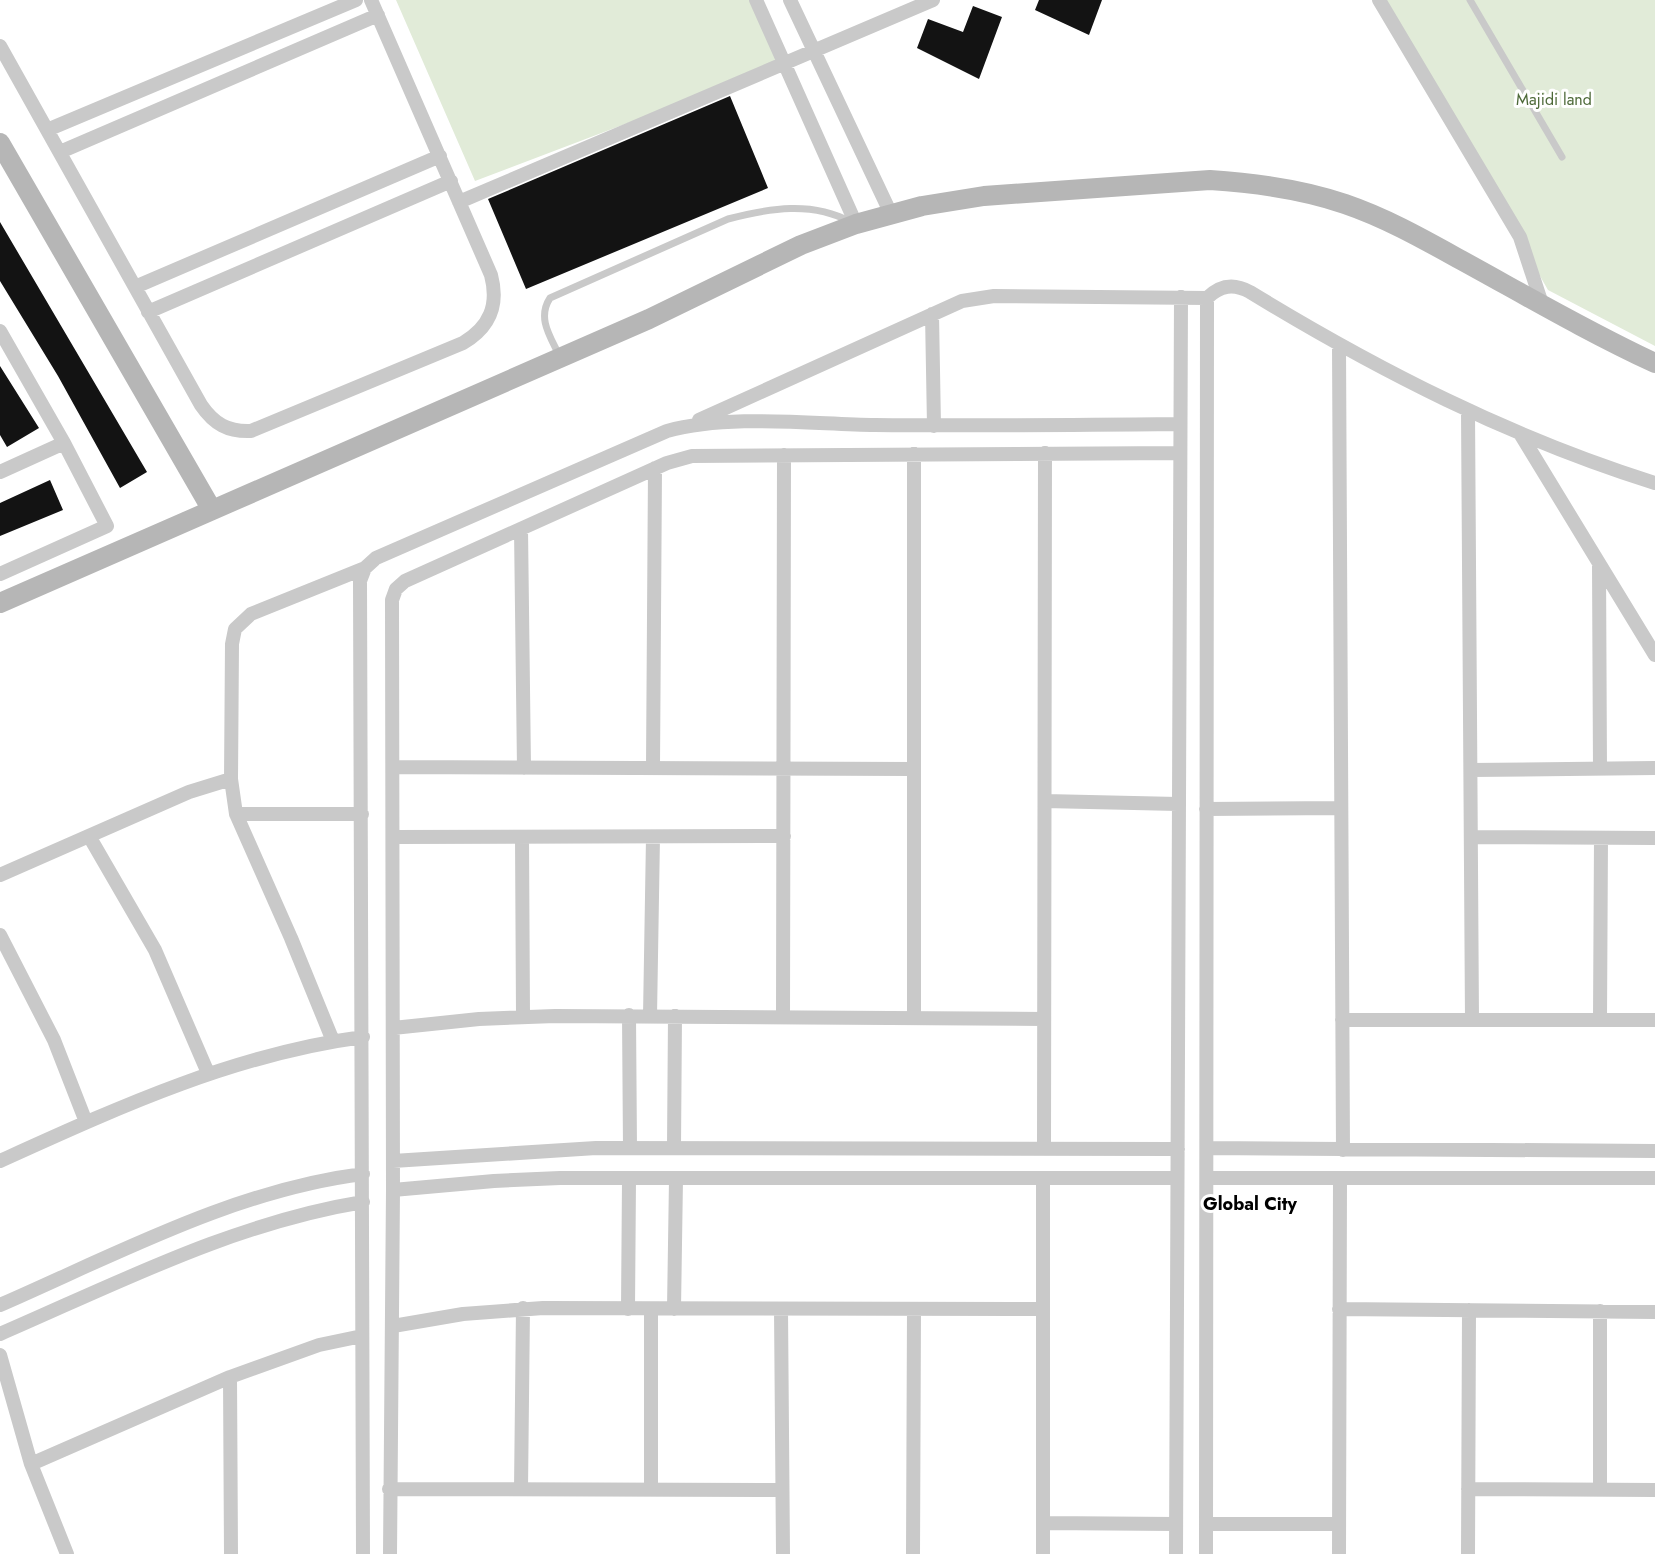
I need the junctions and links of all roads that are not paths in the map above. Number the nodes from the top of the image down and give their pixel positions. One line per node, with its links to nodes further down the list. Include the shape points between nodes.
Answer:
1 (356, 0): 12 (street)
2 (371, 0): 8 (street)
3 (756, 0): 11 (street)
4 (790, 0): 10 (street)
5 (933, 0): 10 (street)
6 (1379, 0): 24 (street, via 1520,237)
7 (1470, 0): 16 (lane)
8 (378, 15): 14 (street); 15 (street)
9 (0, 46): 12 (street)
10 (812, 50): 11 (street); 19 (street)
11 (783, 64): 18 (street); 20 (street)
12 (47, 130): 14 (street)
13 (0, 143): 44 (street)
14 (60, 152): 21 (street)
15 (440, 156): 17 (street); 21 (street)
16 (1562, 157)
17 (451, 181): 18 (street); 25 (street)
18 (459, 202): 25 (street, via 495,288 495,302 484,327 463,343 262,427 239,431 208,415)
19 (891, 214): 20 (street); 24 (street, via 953,200 1016,193 1176,181 1267,185 1312,194 1376,216)
20 (856, 224): 29 (street, via 801,245); 29 (lane, via 834,213 810,208 752,213 728,219 550,298 544,307 544,322)
21 (135, 287): 25 (street)
22 (1181, 297): 23 (street); 26 (street, via 994,296 962,301); 32 (street)
23 (1207, 298): 28 (street, via 1219,288 1243,288); 63 (street)
24 (1542, 304): 30 (street)
25 (148, 312)
26 (932, 314): 33 (street); 34 (street)
27 (0, 331): 36 (street)
28 (1339, 346): 31 (street); 62 (street)
29 (561, 358): 44 (street)
30 (1655, 363)
31 (1468, 411): 35 (street); 58 (street)
32 (1180, 424): 34 (street); 38 (street)
33 (686, 426): 34 (street); 47 (street, via 657,435 376,558)
34 (934, 426)
35 (1521, 435): 43 (street); 46 (street)
36 (64, 443): 42 (street); 48 (street, via 107,526)
37 (1045, 453): 38 (street); 40 (street); 60 (street)
38 (1180, 453): 61 (street)
39 (784, 454): 40 (street); 41 (street, via 705,454); 54 (street)
40 (914, 454): 56 (street)
41 (655, 468): 45 (street); 52 (street)
42 (0, 472)
43 (1655, 483)
44 (212, 510): 49 (street)
45 (521, 529): 51 (street, via 405,580 394,594); 53 (street)
46 (1599, 563): 50 (street); 57 (street)
47 (365, 568): 59 (street, via 251,614 235,629); 65 (street, via 360,581)
48 (0, 574)
49 (0, 603)
50 (1655, 655)
51 (393, 767): 53 (street); 68 (street)
52 (652, 767): 53 (street); 54 (street)
53 (524, 768)
54 (784, 768): 56 (street); 67 (street)
55 (1655, 768): 57 (street)
56 (914, 769): 81 (street)
57 (1600, 769): 58 (street)
58 (1471, 770): 71 (street)
59 (231, 779): 64 (street); 66 (street, via 189,792)
60 (1045, 801): 61 (street); 82 (street)
61 (1178, 804): 96 (street)
62 (1341, 808): 63 (street); 83 (street)
63 (1206, 809): 95 (street)
64 (236, 813): 65 (street); 89 (street)
65 (362, 814): 88 (street)
66 (89, 836): 74 (street); 90 (street, via 155,950)
67 (784, 836): 70 (street); 80 (street)
68 (393, 837): 69 (street); 87 (street)
69 (522, 837): 70 (street); 77 (street)
70 (653, 837): 78 (street)
71 (1471, 837): 72 (street); 84 (street)
72 (1601, 838): 73 (street); 85 (street)
73 (1655, 838)
74 (0, 875)
75 (0, 936): 91 (street, via 54,1040)
76 (629, 1015): 77 (street); 78 (street); 93 (street)
77 (523, 1016): 87 (street)
78 (650, 1016): 79 (street)
79 (675, 1016): 80 (street); 92 (street)
80 (783, 1017): 81 (street)
81 (914, 1017): 82 (street)
82 (1044, 1019): 94 (street)
83 (1342, 1020): 84 (street); 97 (street)
84 (1472, 1020): 85 (street)
85 (1600, 1020): 86 (street)
86 (1655, 1020)
87 (393, 1028): 100 (street)
88 (363, 1037): 89 (street); 101 (street)
89 (333, 1041): 90 (street)
90 (208, 1073): 91 (street)
91 (86, 1122): 99 (street)
92 (674, 1147): 93 (street); 94 (street)
93 (630, 1148): 100 (street)
94 (1044, 1148): 96 (street)
95 (1207, 1148): 97 (street); 104 (street)
96 (1178, 1149): 103 (street)
97 (1342, 1150): 98 (street)
98 (1655, 1151)
99 (0, 1161)
100 (393, 1161): 109 (street)
101 (363, 1174): 110 (street); 111 (street, via 308,1183 235,1205)
102 (1043, 1178): 103 (street); 108 (street); 118 (street)
103 (1177, 1178): 137 (street)
104 (1207, 1178): 105 (street); 138 (street)
105 (1340, 1178): 106 (street); 119 (street)
106 (1655, 1178)
107 (629, 1179): 108 (street); 109 (street, via 527,1179); 113 (street)
108 (676, 1179): 115 (street)
109 (393, 1190): 123 (street)
110 (363, 1202): 124 (street, via 320,1209 230,1235); 125 (street)
111 (0, 1305)
112 (523, 1308): 113 (street); 123 (street); 130 (street)
113 (628, 1309): 114 (street)
114 (651, 1309): 115 (street); 133 (street)
115 (674, 1309): 116 (street)
116 (781, 1309): 117 (street); 134 (street)
117 (914, 1309): 118 (street); 145 (street)
118 (1043, 1309): 136 (street)
119 (1339, 1310): 120 (street); 139 (street)
120 (1469, 1310): 121 (street); 131 (street)
121 (1600, 1311): 122 (street); 132 (street)
122 (1655, 1312)
123 (393, 1326): 129 (street)
124 (0, 1334)
125 (362, 1336): 127 (street, via 319,1345); 142 (street)
126 (0, 1355): 128 (street)
127 (230, 1377): 128 (street); 141 (street)
128 (31, 1464): 140 (street)
129 (389, 1489): 130 (street); 143 (street)
130 (521, 1489): 133 (street)
131 (1468, 1489): 132 (street); 150 (street)
132 (1600, 1489): 135 (street)
133 (651, 1490): 134 (street)
134 (782, 1490): 144 (street)
135 (1655, 1490)
136 (1043, 1523): 137 (street); 146 (street)
137 (1176, 1524): 147 (street)
138 (1206, 1524): 139 (street); 148 (street)
139 (1339, 1524): 149 (street)
140 (67, 1554)
141 (231, 1554)
142 (363, 1554)
143 (390, 1554)
144 (783, 1554)
145 (913, 1554)
146 (1043, 1554)
147 (1176, 1554)
148 (1206, 1554)
149 (1339, 1554)
150 (1468, 1554)

